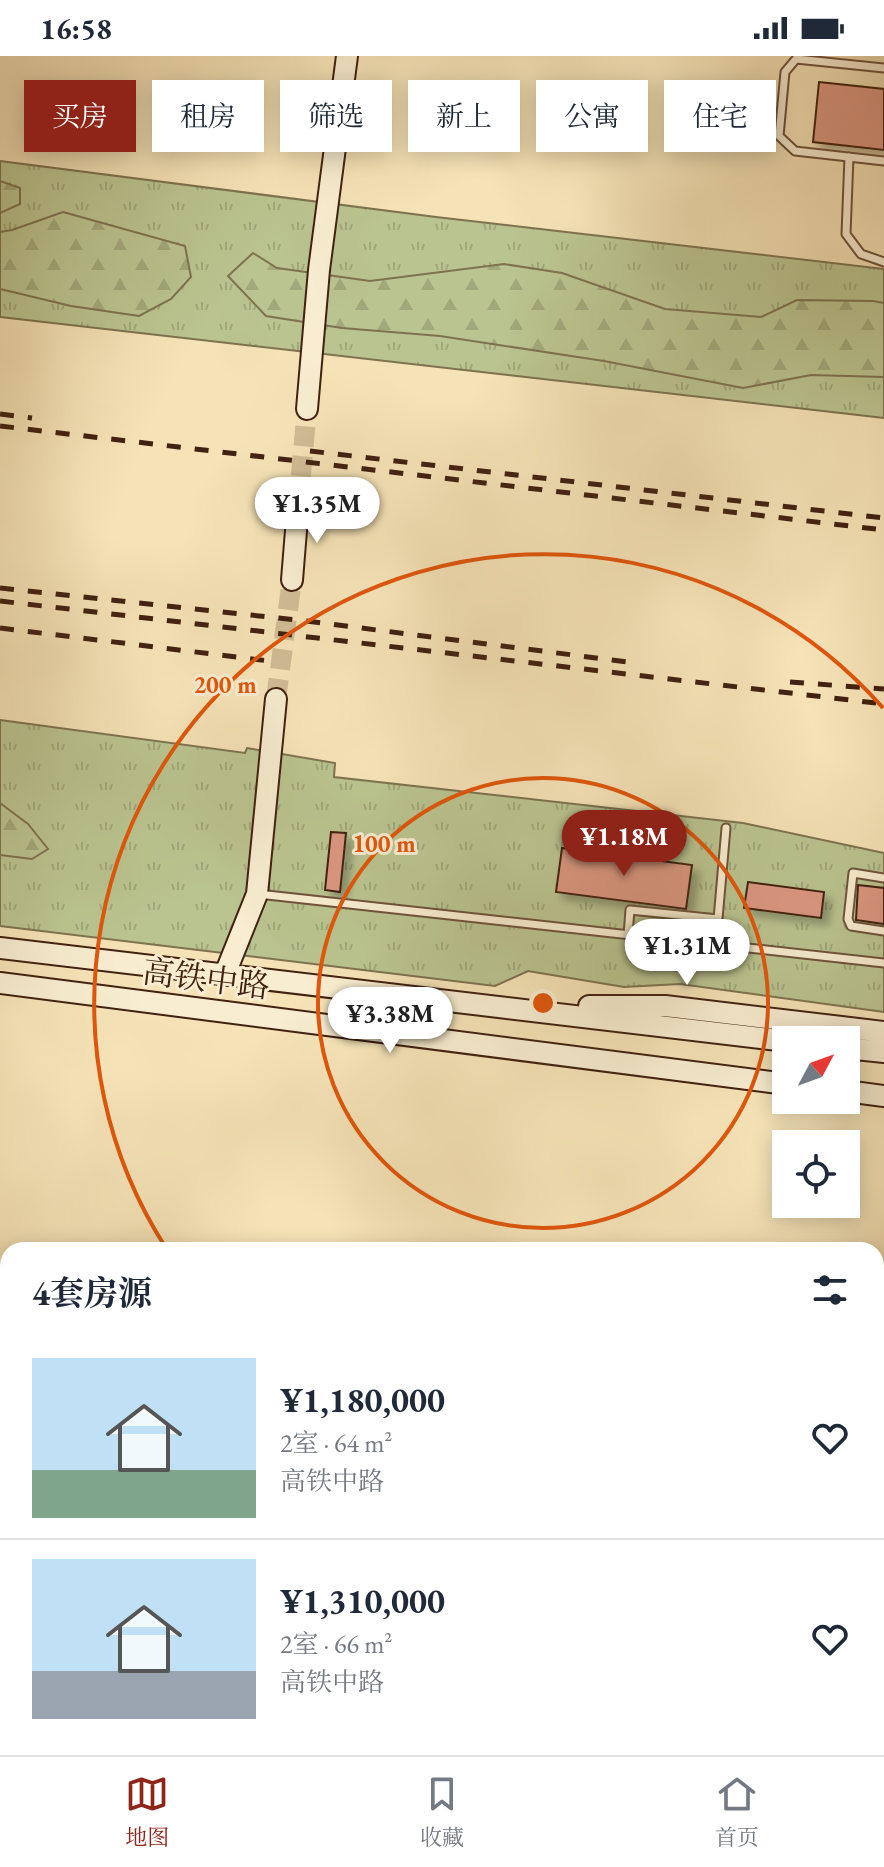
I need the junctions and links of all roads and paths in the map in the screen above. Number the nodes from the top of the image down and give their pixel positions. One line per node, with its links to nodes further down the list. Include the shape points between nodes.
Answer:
1 (347, 56): 6 (street)
2 (884, 68): 3 (lane, via 796,59 785,72 779,136 795,151)
3 (849, 157): 4 (lane); 5 (lane, via 846,234 861,254)
4 (884, 161)
5 (884, 262)
6 (307, 409)
7 (298, 506): 8 (street)
8 (292, 580)
9 (276, 699): 12 (street)
10 (726, 828): 14 (lane, via 718,919 630,910)
11 (884, 878): 13 (lane, via 853,873 848,919 851,926)
12 (257, 894): 14 (lane); 17 (street)
13 (884, 931)
14 (628, 935): 16 (lane)
15 (0, 948): 17 (street, 高铁中路)
16 (884, 963)
17 (225, 974): 19 (street, 高铁中路)
18 (0, 983): 24 (street, 高铁中路)
19 (499, 1007): 20 (street, 高铁中路, via 665,1006); 21 (street, 高铁中路)
20 (878, 1031)
21 (772, 1039)
22 (860, 1049): 23 (street)
23 (884, 1052)
24 (772, 1082)
25 (860, 1093): 26 (street)
26 (884, 1096)

